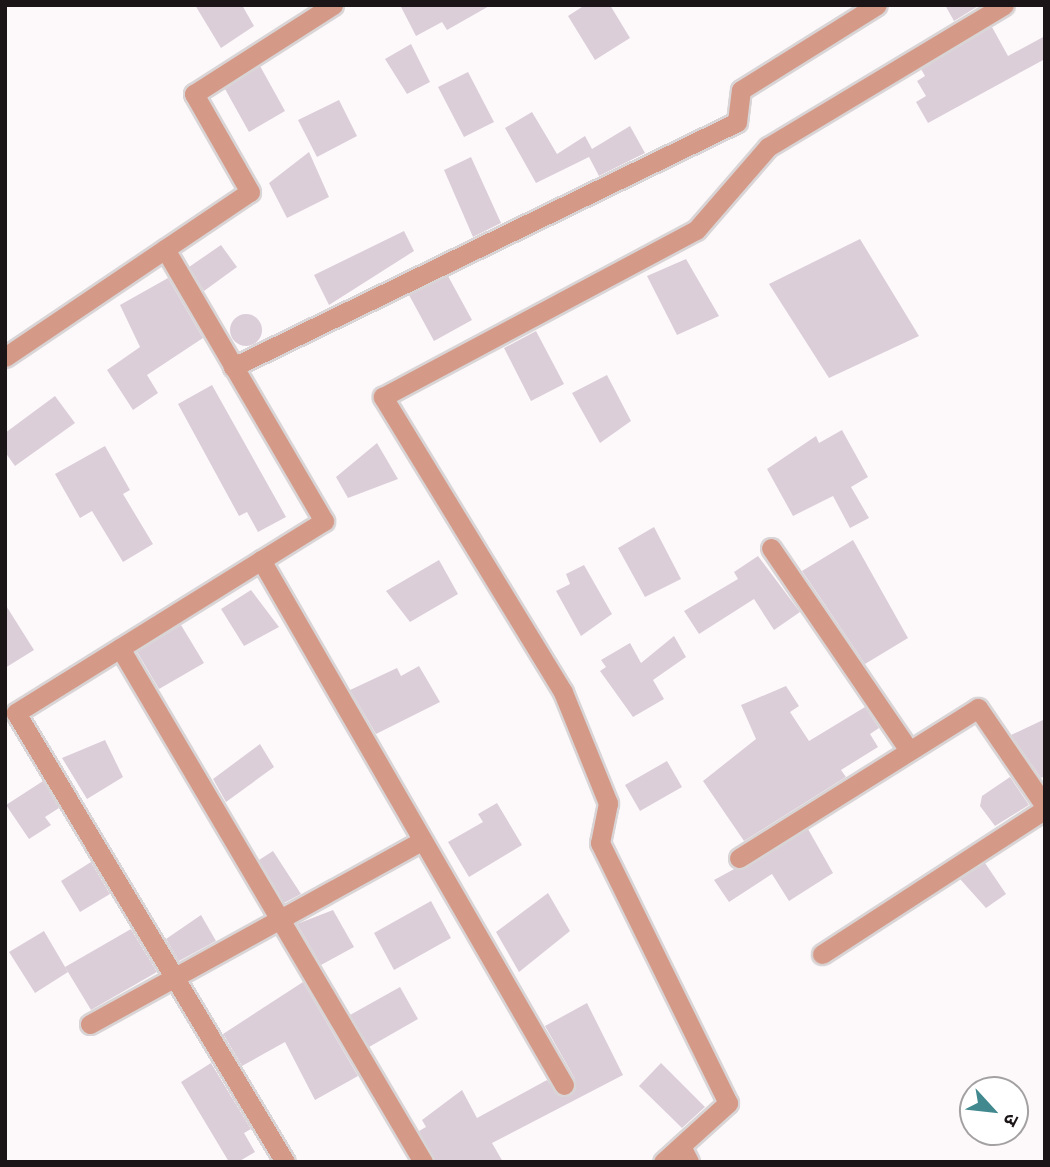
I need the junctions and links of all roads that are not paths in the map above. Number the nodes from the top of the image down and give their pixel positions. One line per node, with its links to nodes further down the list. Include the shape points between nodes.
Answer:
1 (333, 5): 4 (street, via 194,94 250,191)
2 (877, 5): 6 (street, via 741,90 737,122)
3 (1004, 5): 19 (street, via 768,147 696,230 383,397 563,692 608,803 600,842 728,1103)
4 (165, 249): 5 (street); 6 (street)
5 (5, 357)
6 (233, 367): 8 (street, via 324,521)
7 (771, 548): 10 (street)
8 (261, 560): 9 (street); 12 (street)
9 (120, 648): 14 (street); 16 (street, via 16,713)
10 (907, 747): 11 (street, via 978,708); 13 (street)
11 (1045, 808): 15 (street)
12 (421, 842): 14 (street); 18 (street)
13 (739, 858)
14 (284, 920): 16 (street); 21 (street)
15 (821, 954)
16 (173, 979): 17 (street); 20 (street)
17 (90, 1024)
18 (564, 1085)
19 (685, 1154): 22 (street)
20 (285, 1162)
21 (423, 1162)
22 (663, 1162)

